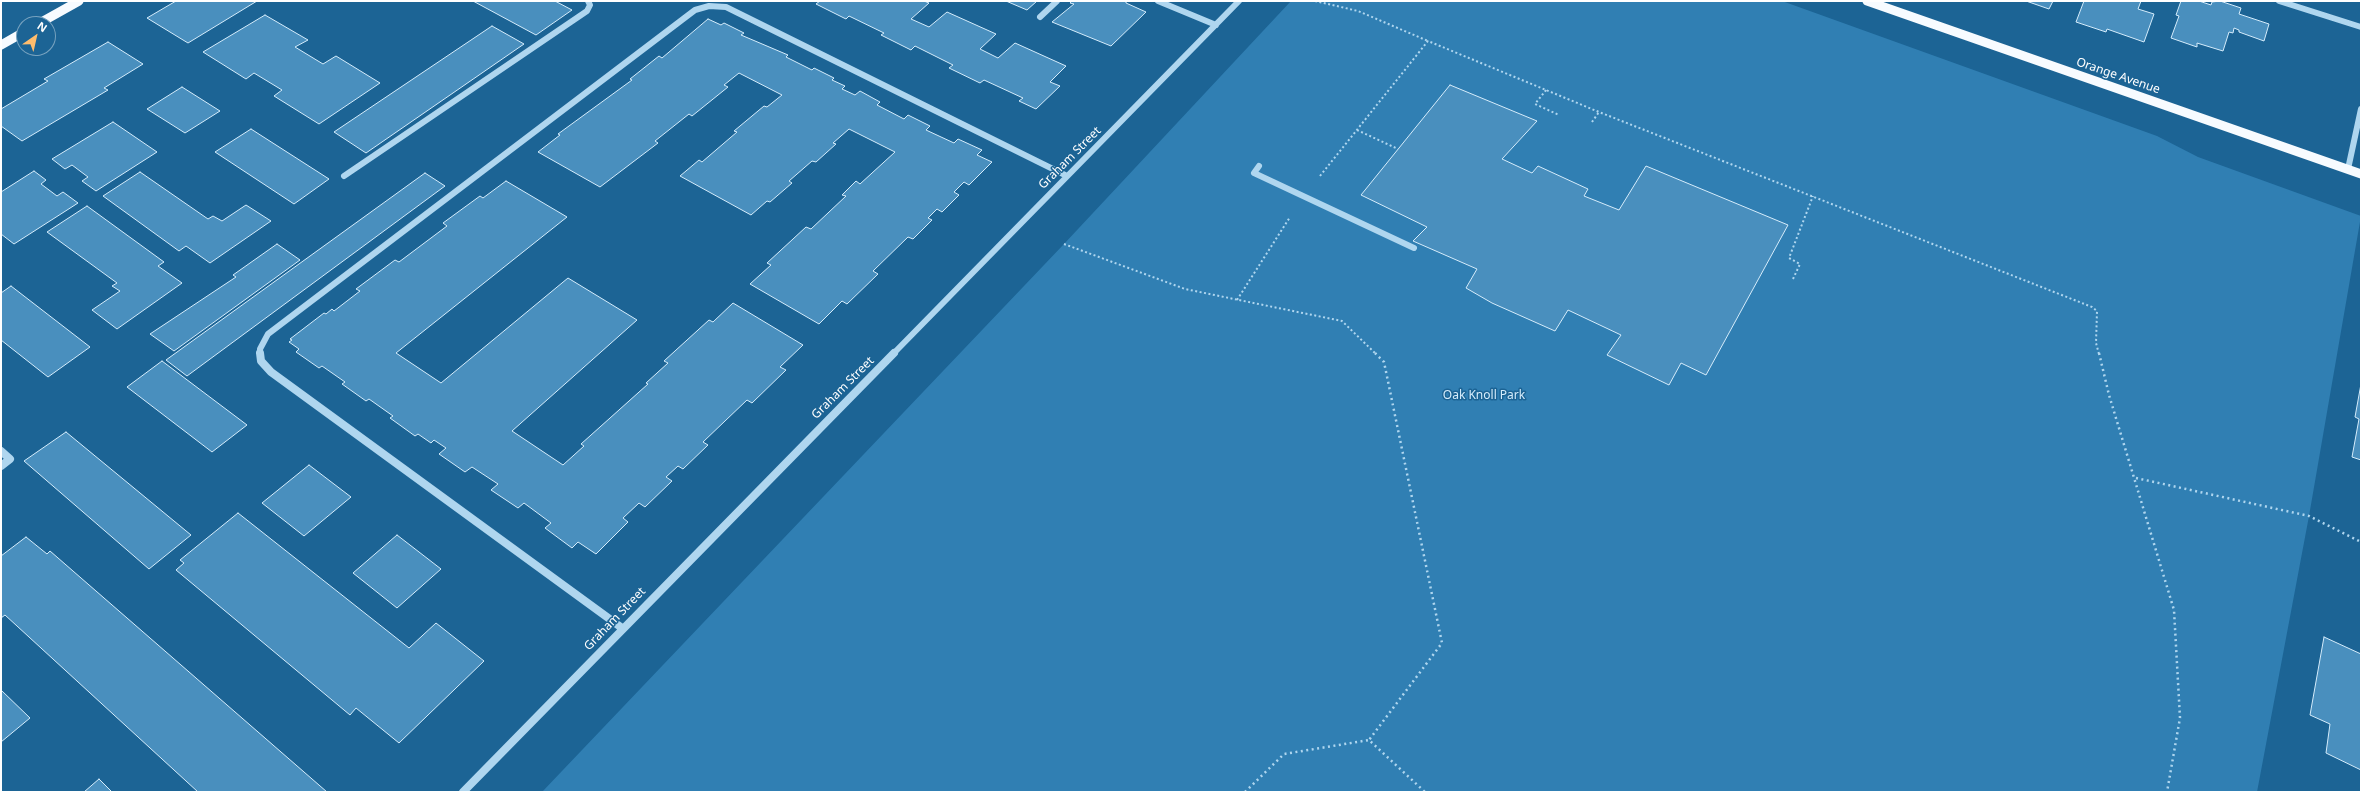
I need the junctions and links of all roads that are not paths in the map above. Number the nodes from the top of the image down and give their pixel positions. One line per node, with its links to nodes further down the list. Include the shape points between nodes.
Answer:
1 (79, 1): 8 (main road)
2 (588, 1): 18 (street, via 590,5 587,11)
3 (1058, 1): 9 (street)
4 (1158, 1): 10 (street)
5 (1239, 1): 10 (street, Graham Street)
6 (1868, 1): 16 (main road, Orange Avenue)
7 (2279, 1): 11 (street)
8 (52, 16)
9 (1040, 17)
10 (1216, 25): 19 (street, Graham Street)
11 (2361, 27)
12 (16, 37): 13 (main road)
13 (1, 45)
14 (2361, 109): 16 (street)
15 (1259, 166): 20 (street, via 1254,172)
16 (2348, 169): 17 (main road, Orange Avenue)
17 (2361, 174)
18 (344, 176)
19 (1067, 176): 23 (street, Graham Street); 23 (street, via 726,7 709,6 695,10 268,334 260,349 261,361 271,372)
20 (1414, 248)
21 (1, 451): 22 (street, via 10,459)
22 (1, 466)
23 (622, 628): 24 (street, Graham Street)
24 (463, 792)

